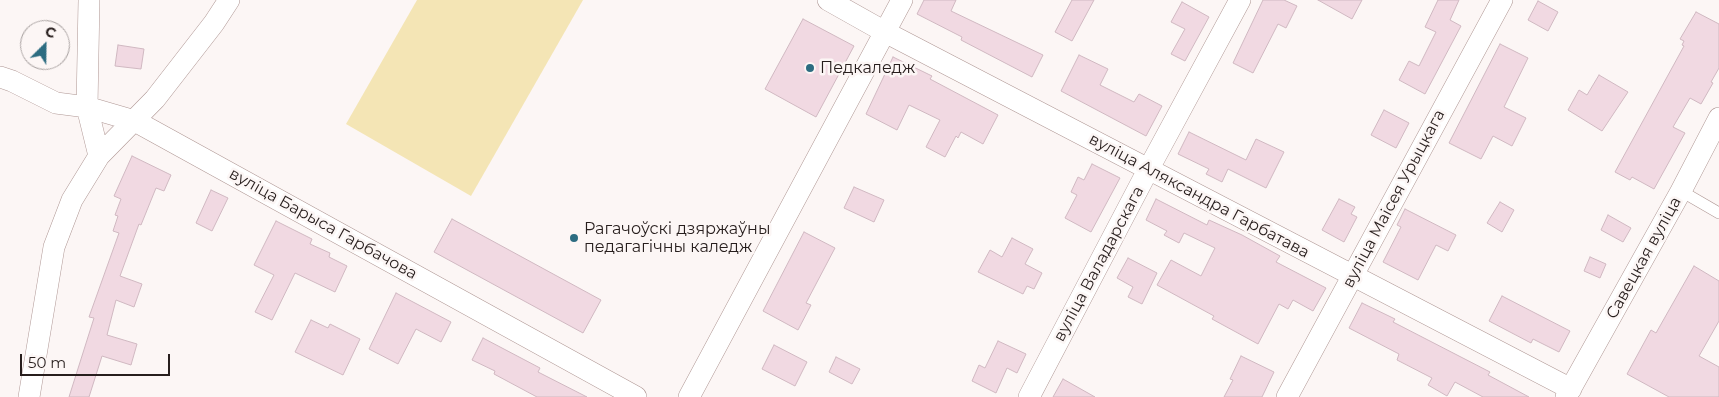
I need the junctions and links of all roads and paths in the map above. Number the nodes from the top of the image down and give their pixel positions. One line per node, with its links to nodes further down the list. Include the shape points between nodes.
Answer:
1 (89, 0): 9 (street)
2 (229, 0): 11 (street, via 214,24)
3 (828, 0): 7 (street, вуліца Аляксандра Гарбатава)
4 (902, 0): 7 (street)
5 (1240, 0): 13 (street, вуліца Валадарскага)
6 (1502, 0): 16 (street, вуліца Маісея Урыцкага)
7 (885, 32): 13 (street, вуліца Аляксандра Гарбатава); 20 (street)
8 (0, 77): 9 (street, вуліца Барыса Гарбачова, via 56,103)
9 (87, 107): 11 (street, вуліца Барыса Гарбачова); 12 (street)
10 (1719, 118): 14 (street, Савецкая вуліца)
11 (135, 121): 12 (street); 19 (street, вуліца Барыса Гарбачова)
12 (99, 156): 18 (street, via 72,200 54,247)
13 (1148, 170): 16 (street, вуліца Аляксандра Гарбатава); 21 (street, вуліца Валадарскага)
14 (1681, 191): 15 (lane); 17 (street, Савецкая вуліца)
15 (1719, 212)
16 (1353, 276): 17 (street, вуліца Аляксандра Гарбатава); 22 (street, вуліца Маісея Урыцкага)
17 (1574, 394)
18 (29, 397)
19 (636, 397)
20 (689, 397)
21 (1029, 397)
22 (1287, 397)

